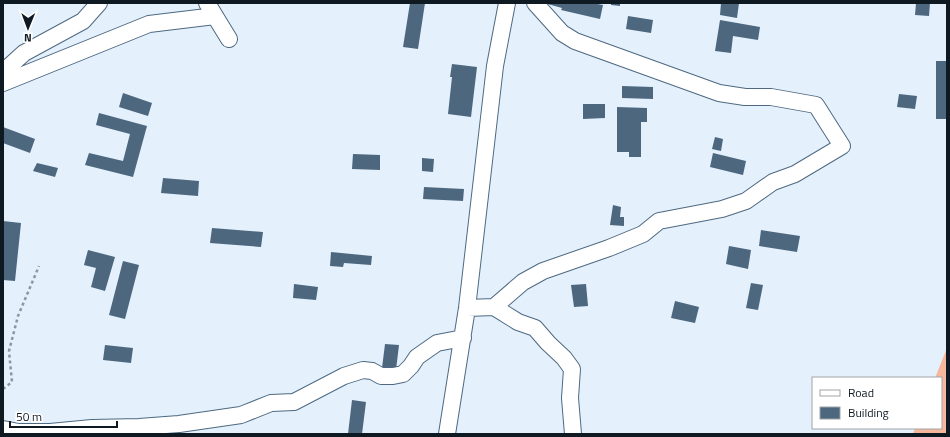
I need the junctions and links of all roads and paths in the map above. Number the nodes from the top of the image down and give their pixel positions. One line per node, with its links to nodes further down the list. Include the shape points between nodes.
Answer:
1 (99, 3): 6 (street, via 83,21 24,53)
2 (507, 3): 10 (street, via 495,66)
3 (535, 3): 9 (street, via 562,33 575,41 719,93 816,105 842,146 795,174 773,182 746,201 659,221 643,234 543,271 523,282)
4 (211, 10): 5 (street); 7 (street, via 149,24)
5 (229, 39)
6 (3, 72)
7 (3, 83)
8 (39, 266): 12 (path, via 18,316 9,351 12,382)
9 (494, 307): 10 (street); 15 (street, via 518,322 535,328 572,369 570,398)
10 (467, 308): 11 (street)
11 (463, 338): 13 (street, via 437,343 417,357 403,374 381,376 363,370 344,376 294,402 271,403 241,415 139,427 50,432); 14 (street)
12 (3, 389)
13 (3, 429)
14 (447, 434)
15 (573, 434)

